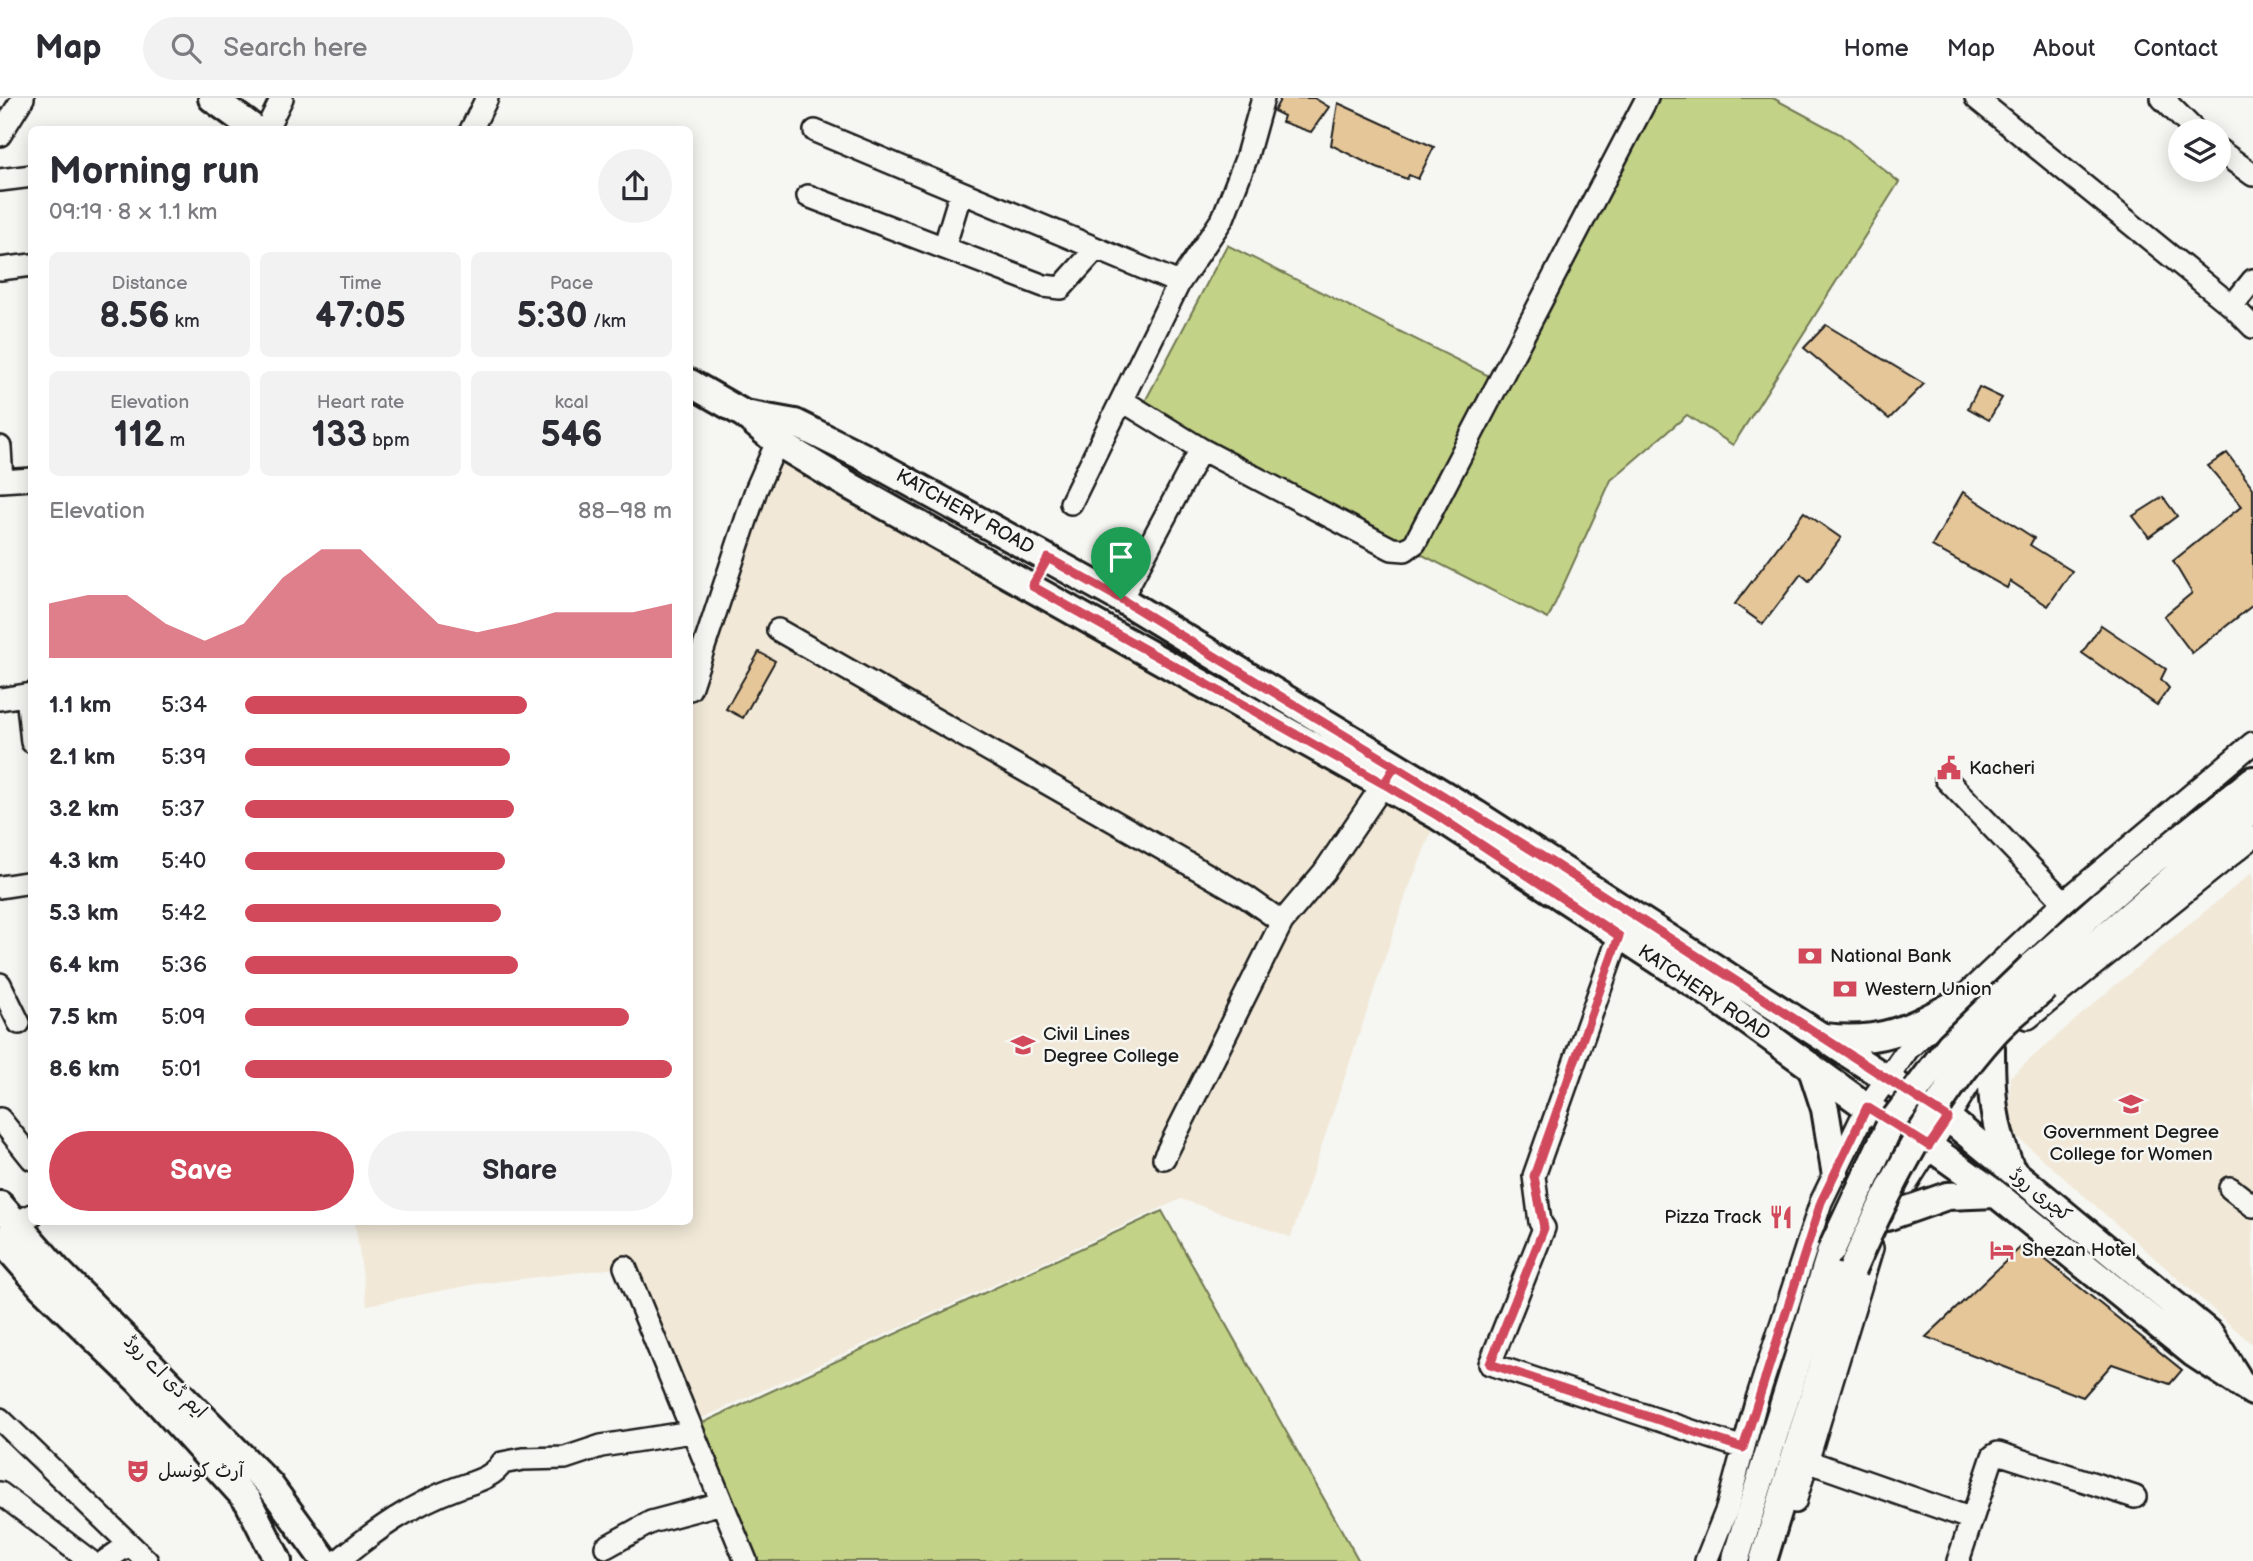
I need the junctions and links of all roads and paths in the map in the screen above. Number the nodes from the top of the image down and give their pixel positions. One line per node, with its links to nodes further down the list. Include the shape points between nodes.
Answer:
1 (23, 98): 14 (street)
2 (212, 98): 10 (main road)
3 (282, 98): 11 (street)
4 (487, 98): 12 (street)
5 (1263, 98): 26 (street, via 1223,218)
6 (1647, 98): 34 (street, via 1416,543 1405,550 1392,549)
7 (1976, 98): 27 (street)
8 (2162, 98): 9 (street)
9 (2183, 119)
10 (250, 126)
11 (268, 126)
12 (473, 126)
13 (815, 131): 19 (street)
14 (0, 135)
15 (2231, 159): 16 (street)
16 (2253, 175)
17 (28, 176): 18 (street)
18 (0, 180)
19 (961, 192): 21 (street); 22 (street)
20 (808, 197): 21 (street)
21 (944, 248): 22 (street, via 1044,286 1061,288)
22 (1096, 248): 26 (street)
23 (28, 266): 24 (street)
24 (0, 269)
25 (2253, 279): 27 (street)
26 (1179, 283): 30 (street)
27 (2232, 306): 28 (street)
28 (2253, 327)
29 (693, 385): 31 (main road, KATCHERY ROAD)
30 (1123, 401): 34 (street); 39 (street)
31 (744, 414): 32 (main road, KATCHERY ROAD); 35 (main road, KATCHERY ROAD, via 795,423)
32 (777, 442): 38 (main road, KATCHERY ROAD); 46 (street, via 756,490)
33 (0, 447): 37 (street)
34 (1201, 449): 42 (street)
35 (864, 457): 38 (main road); 40 (main road, KATCHERY ROAD)
36 (28, 479): 37 (street)
37 (1, 481)
38 (850, 486): 41 (main road, KATCHERY ROAD)
39 (1071, 503)
40 (1048, 558): 41 (main road); 42 (main road, KATCHERY ROAD)
41 (1032, 586): 45 (main road, KATCHERY ROAD)
42 (1121, 599): 44 (main road, KATCHERY ROAD)
43 (778, 630): 59 (street, via 1233,889)
44 (1208, 654): 45 (main road); 50 (main road, KATCHERY ROAD)
45 (1195, 678): 50 (main road, KATCHERY ROAD)
46 (693, 680)
47 (28, 694): 48 (street)
48 (0, 699)
49 (2253, 743): 58 (street)
50 (1390, 775): 54 (main road, KATCHERY ROAD); 59 (street, via 1324,872)
51 (1946, 779): 58 (street)
52 (2253, 780): 100 (main road, bridge, via 2136,874 1950,1045 1890,1125 1831,1251)
53 (2253, 809): 101 (main road, bridge, via 1996,1030 1910,1146 1852,1270)
54 (1471, 824): 60 (main road, KATCHERY ROAD); 64 (main road, KATCHERY ROAD)
55 (2253, 838): 65 (street)
56 (28, 883): 57 (street)
57 (0, 887)
58 (2064, 902): 62 (street)
59 (1282, 922): 73 (street)
60 (1619, 936): 66 (main road, KATCHERY ROAD); 85 (street, via 1534,1176 1544,1228 1490,1364)
61 (0, 984): 63 (street)
62 (1957, 1003): 64 (main road, via 1906,1031 1880,1038); 67 (street, via 1909,1049)
63 (17, 1026)
64 (1816, 1035): 67 (main road, KATCHERY ROAD)
65 (1991, 1048): 69 (street); 75 (main road, via 1997,1138)
66 (1811, 1066): 68 (main road, KATCHERY ROAD); 74 (main road, via 1825,1109)
67 (1888, 1078): 68 (street); 69 (main road, کچری روڈ)
68 (1867, 1107): 71 (main road, کچری روڈ); 74 (street)
69 (1948, 1118): 71 (street); 75 (main road, کچری روڈ)
70 (0, 1119): 72 (street)
71 (1929, 1146): 77 (main road, کچری روڈ); 79 (street)
72 (28, 1153)
73 (1164, 1158)
74 (1835, 1170): 85 (street)
75 (2012, 1173): 82 (main road, کچری روڈ, via 2210,1334)
76 (2230, 1188): 78 (street)
77 (1996, 1194): 79 (main road, via 1947,1196); 82 (main road, کچری روڈ, via 2193,1353)
78 (2253, 1206)
79 (1887, 1217): 86 (street, via 1873,1245)
80 (12, 1220): 93 (main road, ایم ڈی اے روڈ, via 269,1484); 97 (main road, ایم ڈی اے روڈ, via 42,1287 140,1382 248,1501)
81 (625, 1267): 84 (street)
82 (2249, 1381)
83 (0, 1419): 91 (street)
84 (692, 1432): 89 (street); 93 (street, via 601,1446 565,1458 502,1463 481,1480 423,1502)
85 (1743, 1448): 99 (street, via 1727,1509)
86 (1807, 1461): 90 (street); 102 (street)
87 (0, 1493): 94 (street)
88 (2135, 1497): 90 (street, via 2004,1452 1993,1456)
89 (722, 1503): 92 (street, via 650,1522); 98 (street)
90 (1972, 1519): 103 (street)
91 (128, 1545): 95 (street); 96 (street)
92 (606, 1547)
93 (327, 1560)
94 (90, 1561)
95 (105, 1561)
96 (146, 1561)
97 (278, 1561)
98 (746, 1561)
99 (1706, 1561)
100 (1735, 1561)
101 (1763, 1561)
102 (1776, 1561)
103 (1958, 1561)

